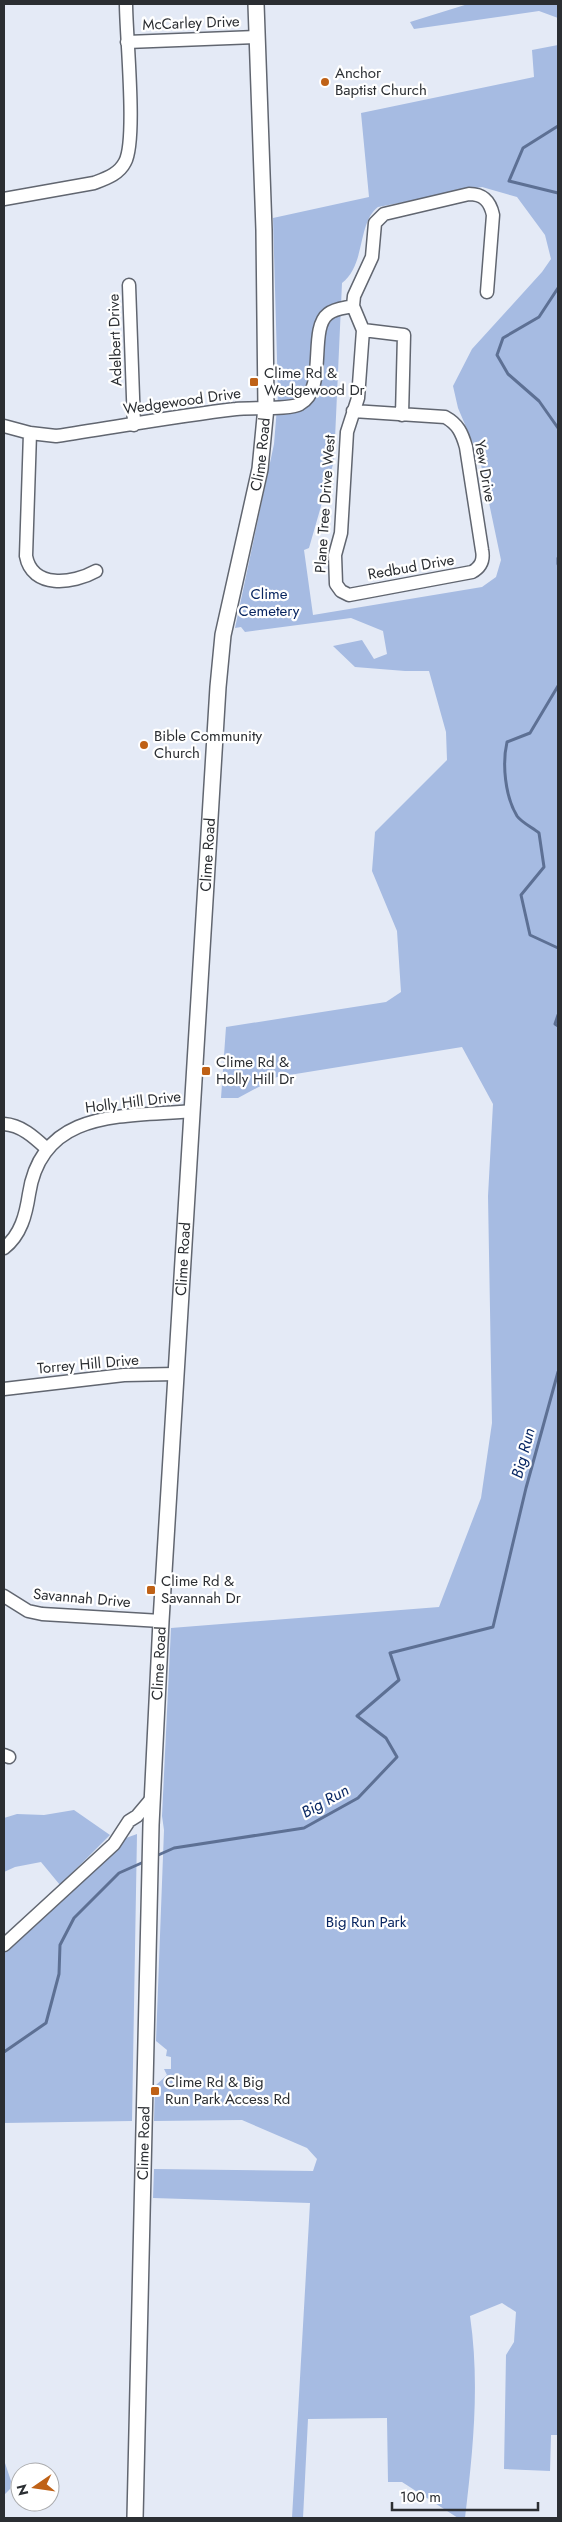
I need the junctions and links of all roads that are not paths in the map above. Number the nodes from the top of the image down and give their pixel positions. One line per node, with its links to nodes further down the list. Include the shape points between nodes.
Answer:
1 (126, 4): 4 (street)
2 (256, 4): 3 (main road, Clime Road)
3 (257, 37): 4 (street, McCarley Drive); 10 (main road, Clime Road)
4 (127, 42): 5 (street, via 130,139 128,155 120,169 109,178 94,183)
5 (4, 199)
6 (129, 285): 13 (street, Adelbert Drive)
7 (487, 292): 8 (street, via 493,215 490,204 480,195 469,194 384,214 375,223 372,257 354,296)
8 (353, 306): 9 (street); 10 (street, Wedgewood Drive, via 336,309 326,315 321,325 314,386 309,398 299,405)
9 (363, 330): 11 (street, Plane Tree Drive West, via 358,398); 12 (street, via 404,335)
10 (266, 407): 13 (street, Wedgewood Drive); 19 (main road, Clime Road, via 254,497 221,653)
11 (353, 411): 12 (street, Yew Drive); 18 (street, Plane Tree Drive West, via 347,432 341,533 335,562 336,584)
12 (402, 415): 16 (street, Yew Drive, via 445,417 454,422 462,433 483,557)
13 (134, 425): 15 (street, Wedgewood Drive, via 56,436)
14 (4, 426): 15 (street, Wedgewood Drive)
15 (30, 433): 17 (street, via 28,567 35,576 46,580 84,578)
16 (478, 569): 18 (street, Redbud Drive)
17 (96, 571)
18 (349, 595)
19 (192, 1111): 21 (street, Holly Hill Drive, via 90,1121 64,1132); 23 (main road, Clime Road)
20 (4, 1124): 21 (street, via 16,1126)
21 (46, 1148): 22 (street, Holly Hill Drive, via 35,1166 19,1232)
22 (4, 1248)
23 (176, 1374): 24 (street, Torrey Hill Drive, via 124,1375); 26 (main road, Clime Road)
24 (4, 1389)
25 (4, 1596): 26 (street, Savannah Drive, via 23,1609 42,1614)
26 (161, 1621): 27 (main road, Clime Road)
27 (153, 1797): 28 (street, via 129,1821 114,1844); 29 (main road, Clime Road)
28 (4, 1945)
29 (135, 2518)

